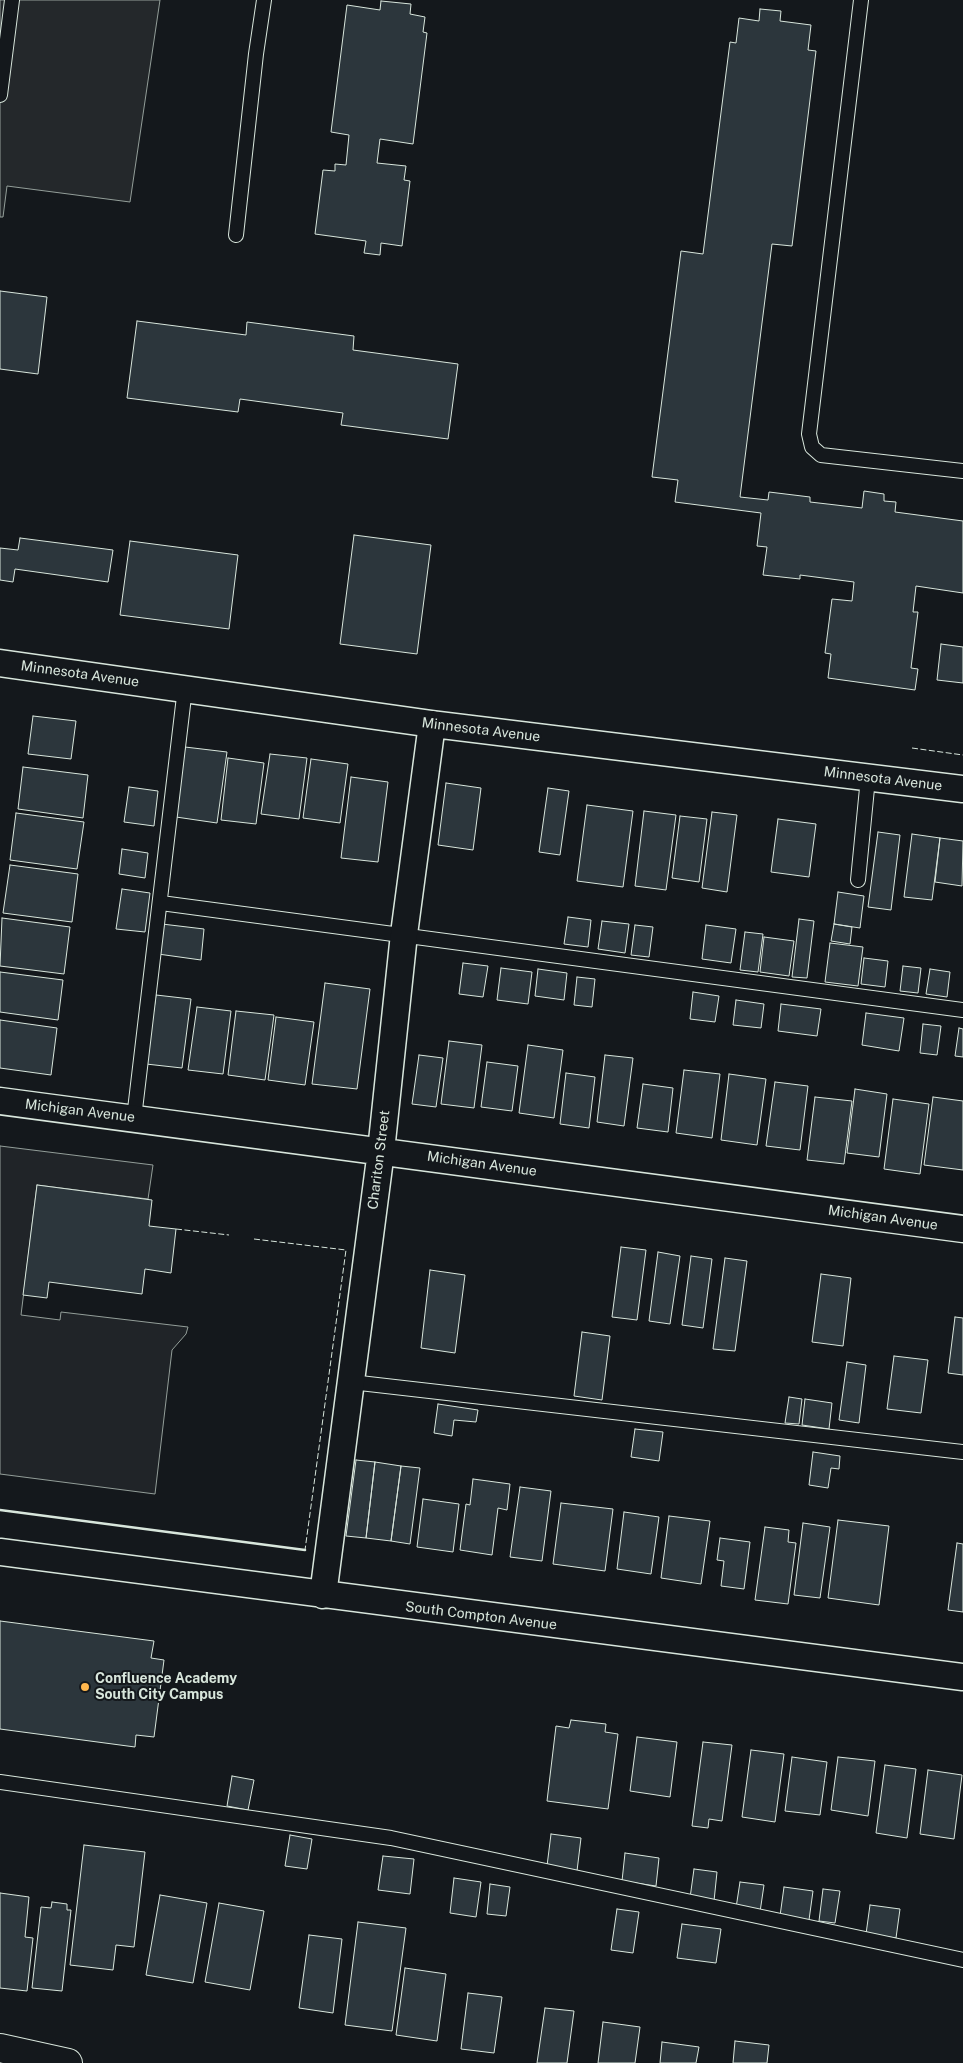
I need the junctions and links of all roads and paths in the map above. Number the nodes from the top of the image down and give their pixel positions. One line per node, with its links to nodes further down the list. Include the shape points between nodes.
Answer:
1 (12, 0): 4 (lane)
2 (264, 0): 5 (lane)
3 (861, 0): 6 (lane, via 809,434 812,447 821,455)
4 (0, 96)
5 (236, 235)
6 (963, 471)
7 (0, 663): 8 (street, Minnesota Avenue)
8 (185, 688): 9 (street, Minnesota Avenue); 13 (lane)
9 (432, 724): 10 (street, Minnesota Avenue); 14 (street, Chariton Street)
10 (868, 778): 11 (street, Minnesota Avenue); 12 (lane)
11 (963, 789)
12 (858, 880)
13 (161, 903): 14 (lane); 17 (lane)
14 (404, 934): 15 (lane); 18 (street, Chariton Street)
15 (963, 1010)
16 (0, 1101): 17 (street, Michigan Avenue)
17 (134, 1118): 18 (street, Michigan Avenue)
18 (381, 1151): 19 (street, Michigan Avenue); 20 (street, Chariton Street)
19 (963, 1229)
20 (351, 1382): 21 (lane); 23 (street, Chariton Street)
21 (963, 1452)
22 (0, 1552): 23 (street, South Compton Avenue)
23 (323, 1595): 24 (street, South Compton Avenue)
24 (963, 1677)
25 (0, 1782): 26 (lane, via 391,1838)
26 (963, 1960)
27 (0, 2048): 28 (street)
28 (68, 2063)

